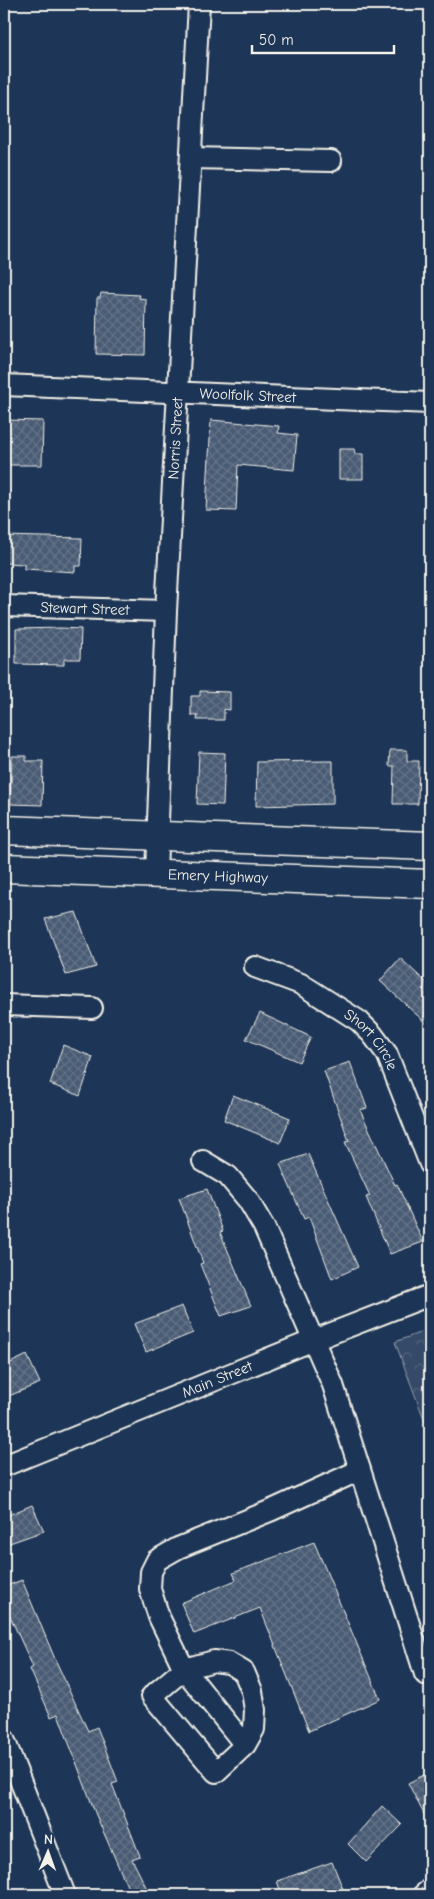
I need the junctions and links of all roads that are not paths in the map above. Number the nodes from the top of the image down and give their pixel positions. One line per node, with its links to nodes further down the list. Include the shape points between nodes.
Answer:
1 (198, 4): 2 (street, Norris Street)
2 (191, 158): 3 (street); 5 (street, Norris Street)
3 (331, 161)
4 (4, 385): 5 (street, Woolfolk Street)
5 (179, 393): 6 (street, Woolfolk Street); 8 (street, Norris Street)
6 (430, 402)
7 (4, 606): 8 (street, Stewart Street)
8 (166, 611): 10 (street, Norris Street)
9 (4, 830): 10 (highway)
10 (157, 836): 11 (highway); 13 (street, Norris Street)
11 (430, 846)
12 (4, 868): 13 (highway, Emery Highway)
13 (156, 873): 14 (highway, Emery Highway)
14 (430, 884)
15 (255, 967): 19 (street, Short Circle, via 301,984 359,1021 372,1034 387,1054)
16 (4, 1005): 17 (street)
17 (92, 1008)
18 (203, 1161): 21 (street, via 228,1176 248,1200 264,1227)
19 (430, 1164)
20 (430, 1295): 21 (street, Main Street)
21 (314, 1340): 22 (street, Main Street); 23 (street, via 333,1385)
22 (4, 1466)
23 (360, 1470): 24 (street, via 157,1560 151,1572 150,1589 159,1617); 25 (street)
24 (184, 1669): 27 (street); 27 (street, via 214,1661 229,1663 244,1672 255,1710 254,1729); 27 (street, via 152,1696 216,1772)
25 (425, 1674)
26 (4, 1739): 29 (street)
27 (245, 1745)
28 (430, 1888): 30 (street)
29 (66, 1895)
30 (423, 1895)

